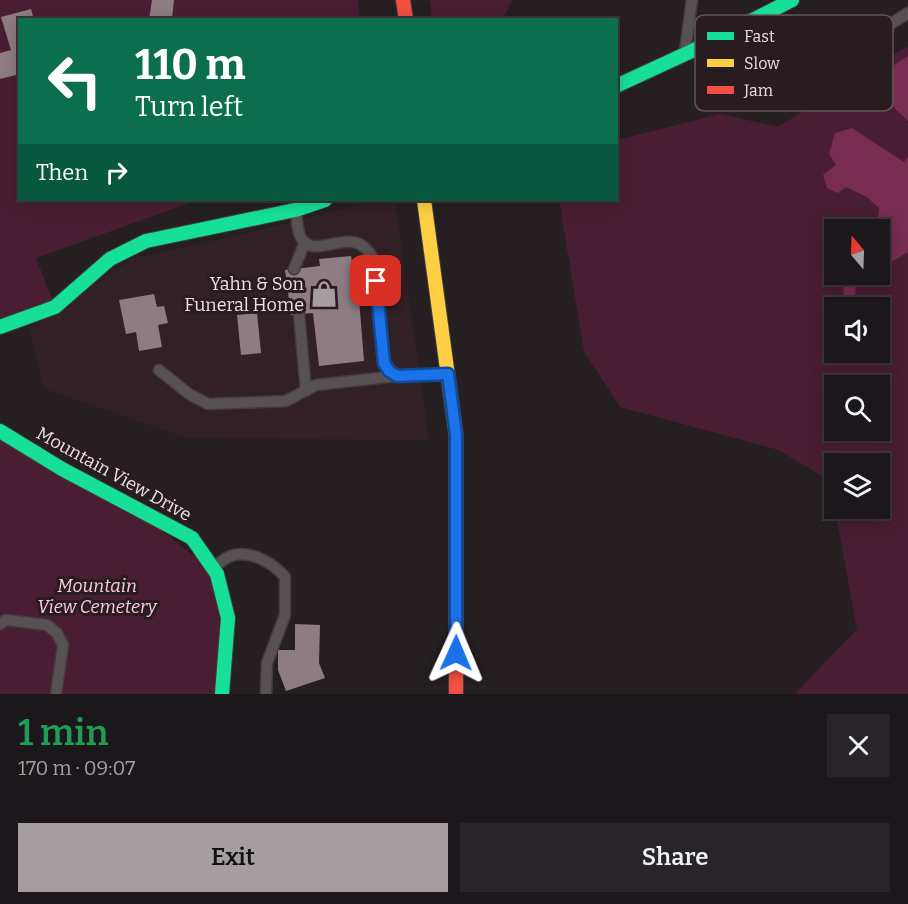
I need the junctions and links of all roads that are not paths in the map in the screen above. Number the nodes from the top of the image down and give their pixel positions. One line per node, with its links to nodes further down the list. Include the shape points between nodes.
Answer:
1 (403, 0): 6 (street)
2 (692, 0): 9 (lane)
3 (792, 0): 5 (street)
4 (908, 13): 7 (lane)
5 (763, 15)
6 (406, 18)
7 (893, 22)
8 (695, 50): 9 (street)
9 (684, 55): 10 (street)
10 (618, 85)
11 (322, 201): 13 (street)
12 (424, 201): 19 (street)
13 (295, 210): 14 (lane); 17 (street, via 146,241 110,259 55,307)
14 (305, 242): 15 (lane); 20 (lane, via 313,246 353,241 369,250 374,261 384,363)
15 (294, 269)
16 (299, 314): 21 (lane)
17 (0, 327)
18 (159, 370): 21 (lane, via 208,404 286,402)
19 (448, 374): 20 (lane); 28 (street, via 456,435)
20 (397, 376): 21 (lane, via 316,385)
21 (306, 391)
22 (0, 431): 23 (street, Mountain View Drive, via 62,469 192,538)
23 (213, 567): 26 (street, Mountain View Drive, via 228,618); 27 (lane, via 234,555 249,557 276,566 285,577 285,615 267,663)
24 (0, 624): 25 (lane, via 6,620 47,625 57,633 63,645)
25 (56, 694)
26 (222, 694)
27 (266, 694)
28 (456, 694)

